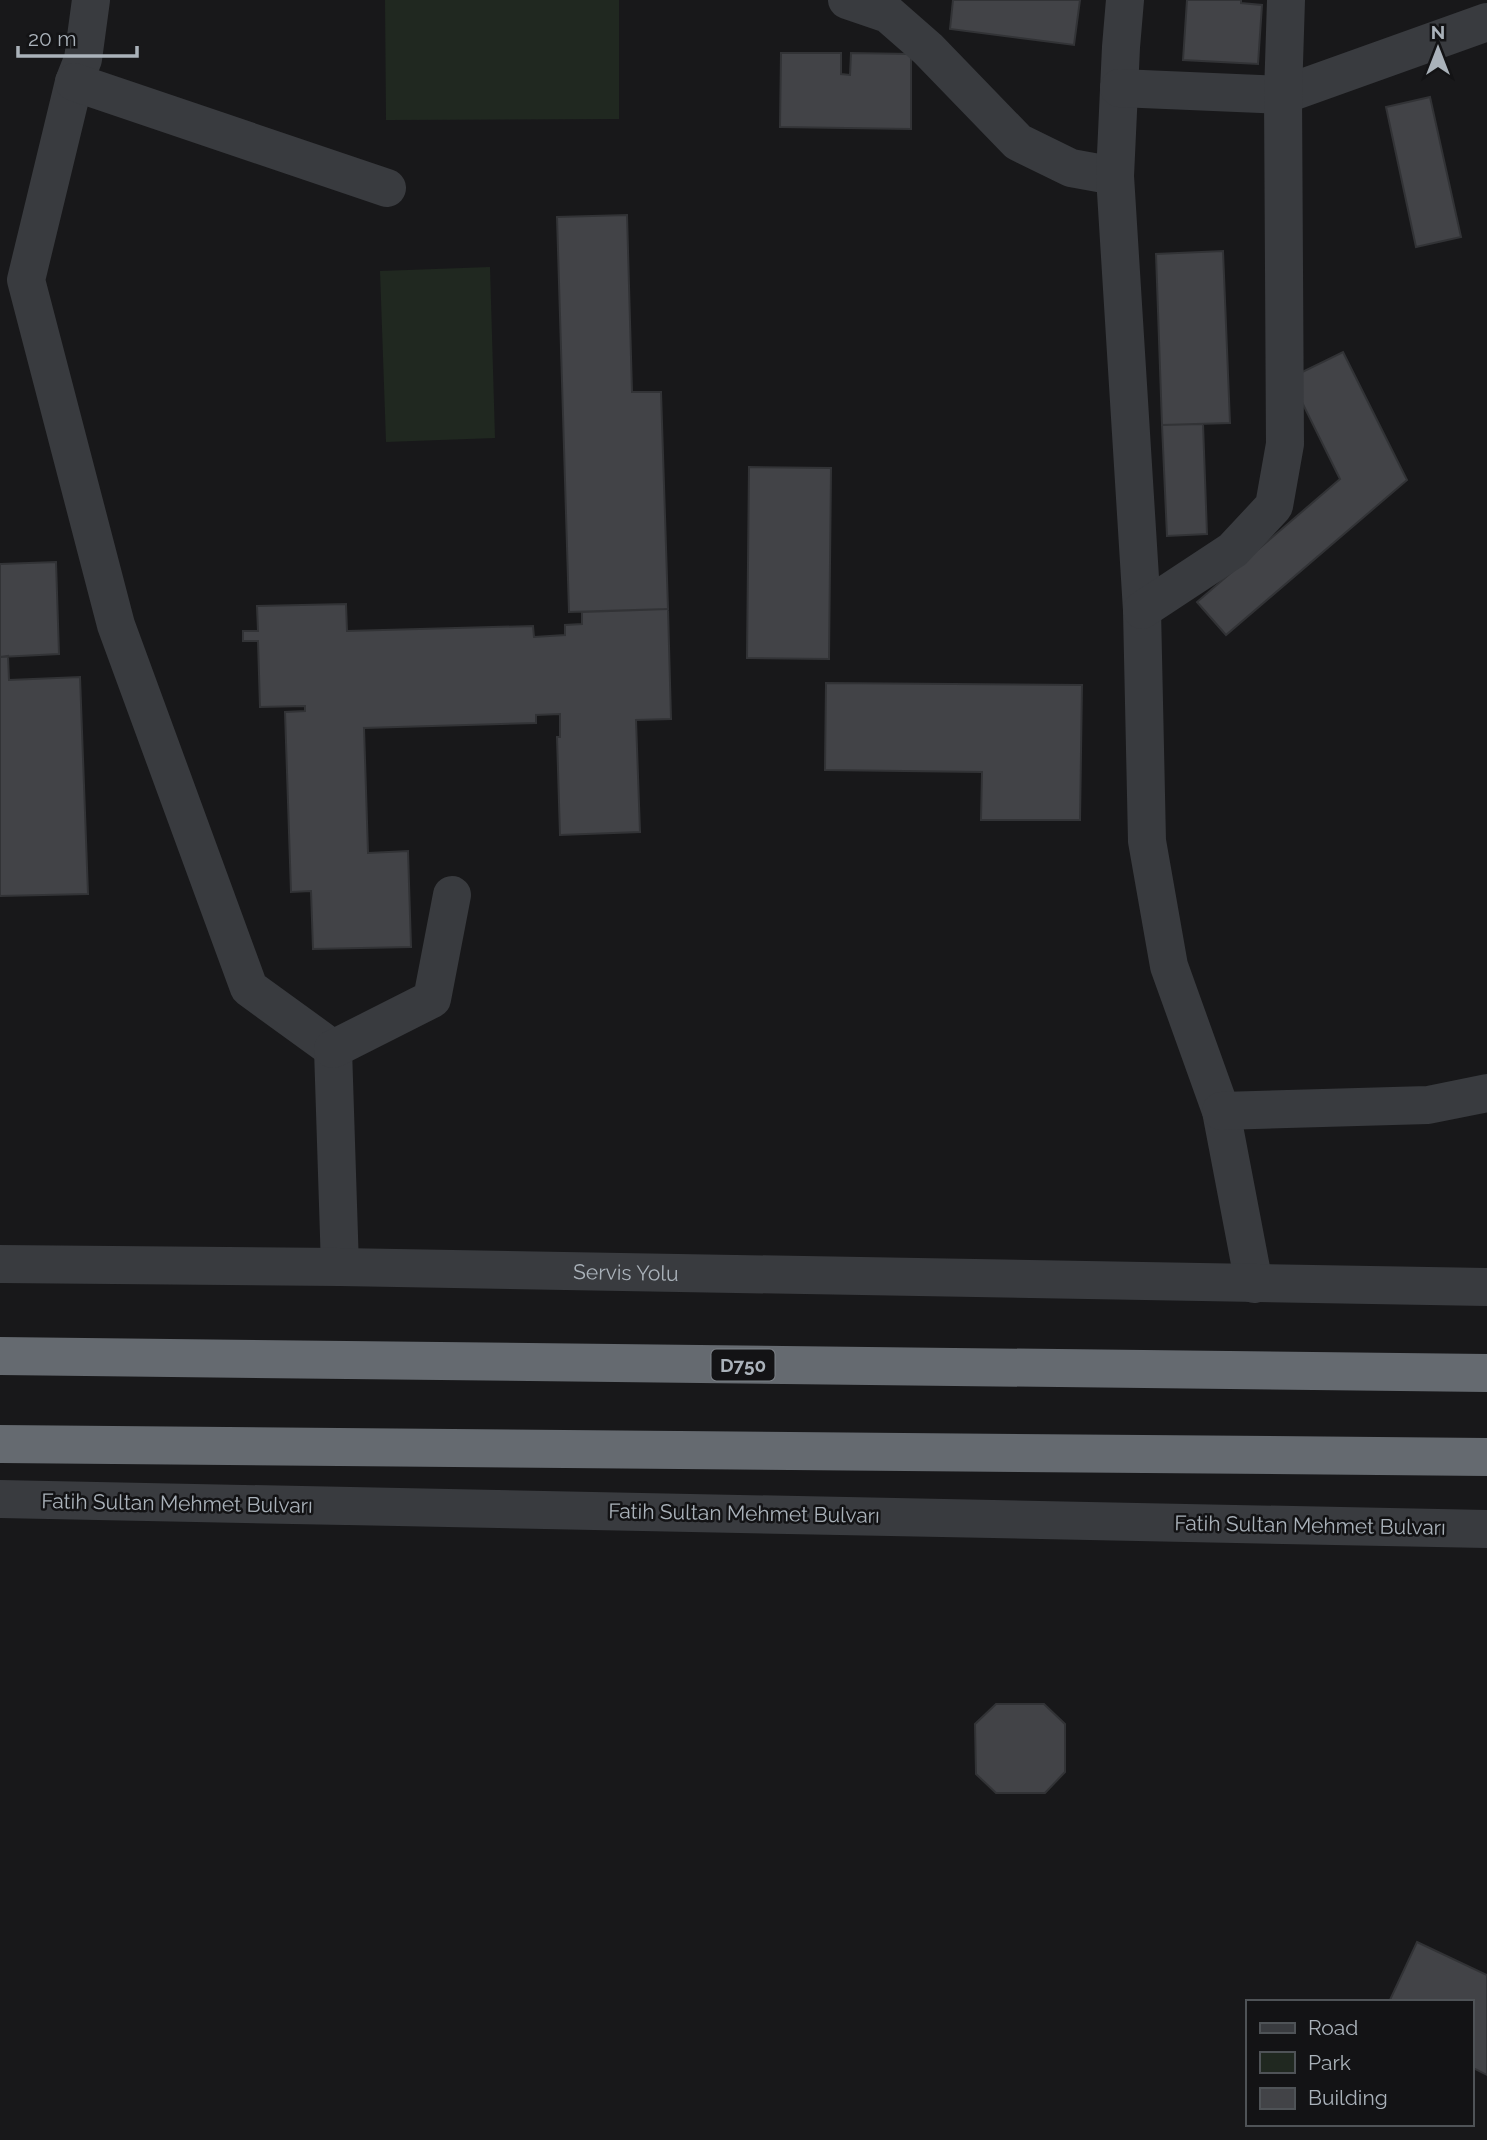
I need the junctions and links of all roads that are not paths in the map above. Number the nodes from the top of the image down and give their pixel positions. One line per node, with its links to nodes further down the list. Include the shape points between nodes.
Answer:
1 (91, 0): 6 (street, via 83,58)
2 (847, 0): 9 (street, via 888,14 1017,142 1071,169)
3 (1125, 0): 7 (street)
4 (1286, 0): 8 (street)
5 (1487, 22): 8 (street)
6 (74, 82): 10 (street); 13 (street, via 26,280 117,625 249,988)
7 (1119, 88): 8 (street); 9 (street)
8 (1283, 95): 11 (street, via 1285,444 1275,506 1233,550)
9 (1115, 176): 11 (street)
10 (387, 188)
11 (1142, 610): 15 (street, via 1147,841 1169,967)
12 (452, 895): 13 (street, via 432,999)
13 (333, 1049): 17 (street)
14 (1487, 1093): 15 (street, via 1427,1105)
15 (1221, 1111): 18 (street)
16 (0, 1264): 17 (street, Servis Yolu)
17 (340, 1267): 18 (street, Servis Yolu)
18 (1254, 1284): 19 (street, Servis Yolu)
19 (1487, 1287)
20 (0, 1356): 21 (highway, D750)
21 (1487, 1373)
22 (0, 1444): 23 (highway)
23 (1487, 1457)
24 (0, 1499): 25 (street, Fatih Sultan Mehmet Bulvarı)
25 (1487, 1529)

